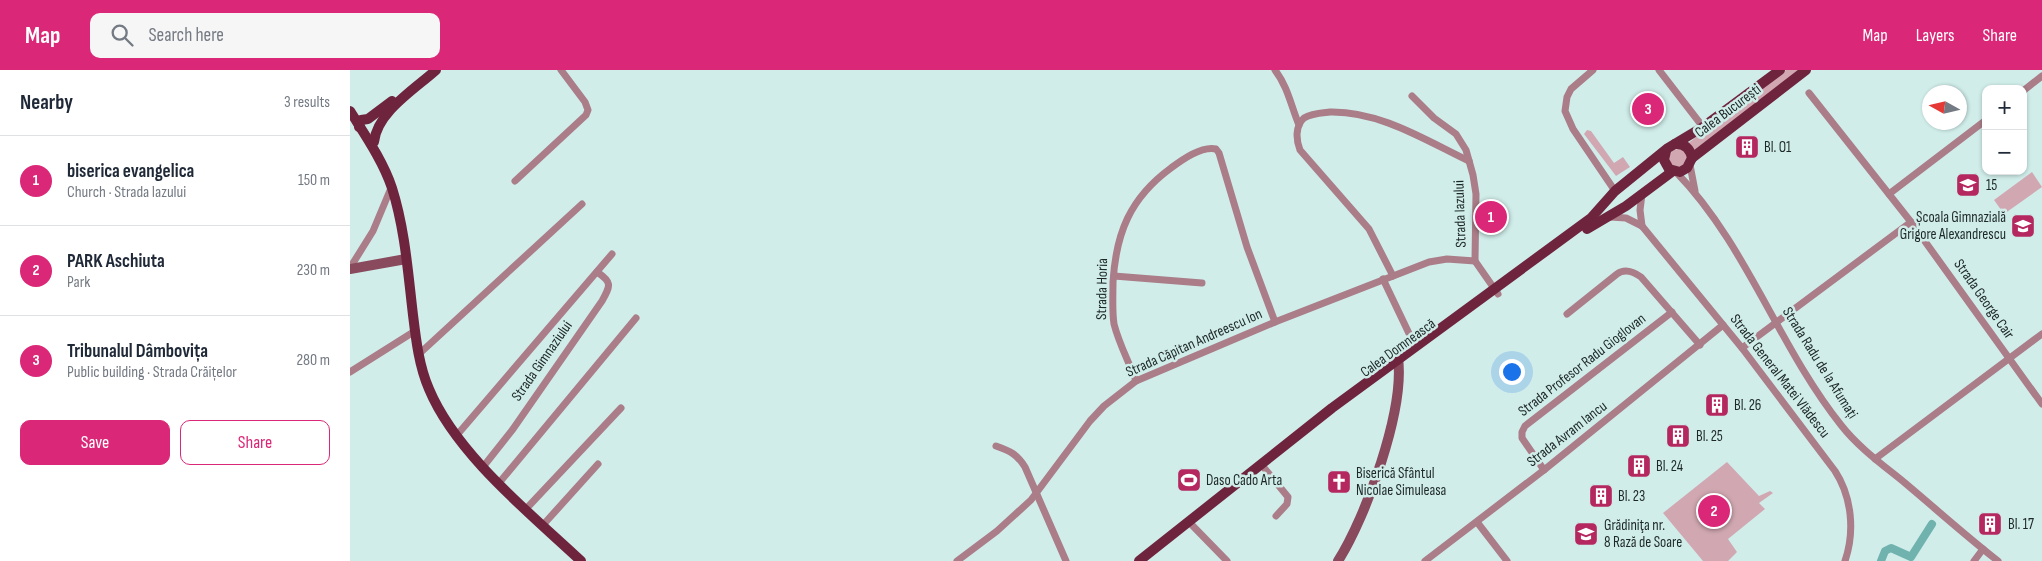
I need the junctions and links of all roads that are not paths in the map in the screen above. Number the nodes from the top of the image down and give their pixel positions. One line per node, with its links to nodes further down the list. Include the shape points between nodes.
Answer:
1 (428, 70): 11 (main road)
2 (436, 70): 11 (main road)
3 (561, 70): 26 (street, via 585,102 586,115)
4 (1275, 70): 17 (street, via 1290,95)
5 (1593, 70): 28 (street, via 1571,89 1565,111 1573,129)
6 (1659, 70): 18 (street)
7 (1806, 70): 24 (main road, Calea București)
8 (1777, 71): 18 (main road, Calea București)
9 (2042, 76): 10 (street)
10 (2027, 88)
11 (407, 92): 14 (main road)
12 (1809, 94): 31 (street, Strada George Cair)
13 (1412, 96): 23 (street, Strada Iazului, via 1456,134)
14 (386, 110): 15 (main road); 15 (main road); 19 (main road)
15 (359, 120): 19 (main road); 22 (main road)
16 (1982, 123): 31 (street)
17 (1299, 125): 23 (street, via 1310,115 1319,113 1365,115 1385,121); 42 (street, via 1297,141 1303,154 1369,229)
18 (1703, 127): 20 (main road, Calea București)
19 (374, 142): 22 (main road)
20 (1674, 144): 21 (main road); 24 (main road, via 1686,147)
21 (1666, 151): 25 (main road, via 1664,160); 28 (main road)
22 (378, 160): 27 (main road)
23 (1469, 161): 38 (street, Strada Iazului, via 1476,194)
24 (1691, 162): 25 (main road, via 1684,171); 29 (street, Strada Radu de la Afumați)
25 (1674, 171): 29 (street, Strada Radu de la Afumați); 30 (main road, Calea Domnească)
26 (515, 181)
27 (392, 188): 37 (main road); 39 (street, via 373,231)
28 (1615, 191): 45 (main road, Calea Domnească, via 1591,218)
29 (1695, 191): 50 (street, Strada Radu de la Afumați)
30 (1642, 194): 33 (main road, Calea Domnească); 35 (street)
31 (1889, 194): 34 (street, Strada George Cair)
32 (582, 204): 57 (street)
33 (1607, 217): 35 (street, via 1626,218); 45 (main road, Calea Domnească)
34 (1910, 222): 50 (street); 58 (street, Strada George Cair)
35 (1642, 226): 51 (street, Strada General Matei Vlădescu)
36 (612, 254): 40 (street)
37 (406, 259): 39 (street); 52 (main road)
38 (1475, 261): 42 (street, Strada Căpitan Andreescu Ion, via 1438,260); 45 (street, Strada Iazului)
39 (350, 268)
40 (597, 272): 64 (street); 68 (street, Strada Gimnaziului, via 609,281 610,286 602,301)
41 (1114, 276): 44 (street); 49 (street, Strada Horia, via 1122,228 1135,205 1179,162 1213,148 1219,153 1246,247); 61 (street, Strada Horia, via 1114,321)
42 (1393, 276): 43 (street, Strada Căpitan Andreescu Ion)
43 (1383, 279): 49 (street, Strada Căpitan Andreescu Ion); 55 (street)
44 (1202, 283)
45 (1496, 292): 55 (main road, Calea Domnească); 59 (main road, Calea Domnească)
46 (1672, 312): 47 (street, via 1641,277 1625,270); 54 (street); 70 (street, Strada Profesor Radu Gioglovan, via 1525,426 1522,438)
47 (1567, 314)
48 (636, 318): 71 (street)
49 (1275, 322): 61 (street, Strada Căpitan Andreescu Ion)
50 (1777, 322): 56 (street); 66 (street, Strada Radu de la Afumați, via 1841,425)
51 (1724, 325): 54 (street, Strada Avram Iancu); 56 (street, Strada General Matei Vlădescu)
52 (415, 331): 57 (main road); 60 (street)
53 (2042, 334): 58 (street)
54 (1700, 345): 70 (street, Strada Avram Iancu)
55 (1416, 346): 59 (main road, Calea Domnească)
56 (1742, 348): 88 (street, Strada General Matei Vlădescu, via 1840,480 1850,520 1850,542)
57 (419, 354): 64 (main road, via 429,390)
58 (2009, 359): 62 (street, Strada George Cair); 66 (street)
59 (1398, 362): 69 (main road, Calea Domnească); 76 (main road, Calea Domnească); 85 (street, via 1390,431 1379,467)
60 (350, 372)
61 (1136, 381): 72 (street, Strada Căpitan Andreescu Ion, via 1090,421)
62 (2042, 404)
63 (621, 408): 73 (street)
64 (457, 435): 68 (main road)
65 (996, 446): 72 (street, via 1018,456)
66 (1875, 459): 78 (street, Strada Radu de la Afumați)
67 (598, 464): 77 (street)
68 (483, 467): 71 (main road)
69 (1264, 469): 74 (street, via 1288,497 1287,504); 76 (main road, Calea Domnească)
70 (1544, 470): 75 (street, Strada Avram Iancu)
71 (499, 483): 73 (main road)
72 (1037, 494): 80 (street, Strada Căpitan Andreescu Ion, via 1013,518); 81 (street)
73 (526, 509): 77 (main road)
74 (1276, 516)
75 (1477, 522): 86 (street, Strada Avram Iancu); 87 (street)
76 (1191, 524): 82 (main road, Calea Domnească); 83 (main road, Calea Domnească); 84 (street)
77 (543, 525): 79 (main road)
78 (1983, 549): 89 (street); 90 (street, Strada Radu de la Afumați)
79 (581, 561)
80 (956, 561)
81 (1066, 561)
82 (1139, 561)
83 (1149, 561)
84 (1227, 561)
85 (1338, 561)
86 (1426, 561)
87 (1507, 561)
88 (1845, 561)
89 (1974, 561)
90 (1998, 561)

